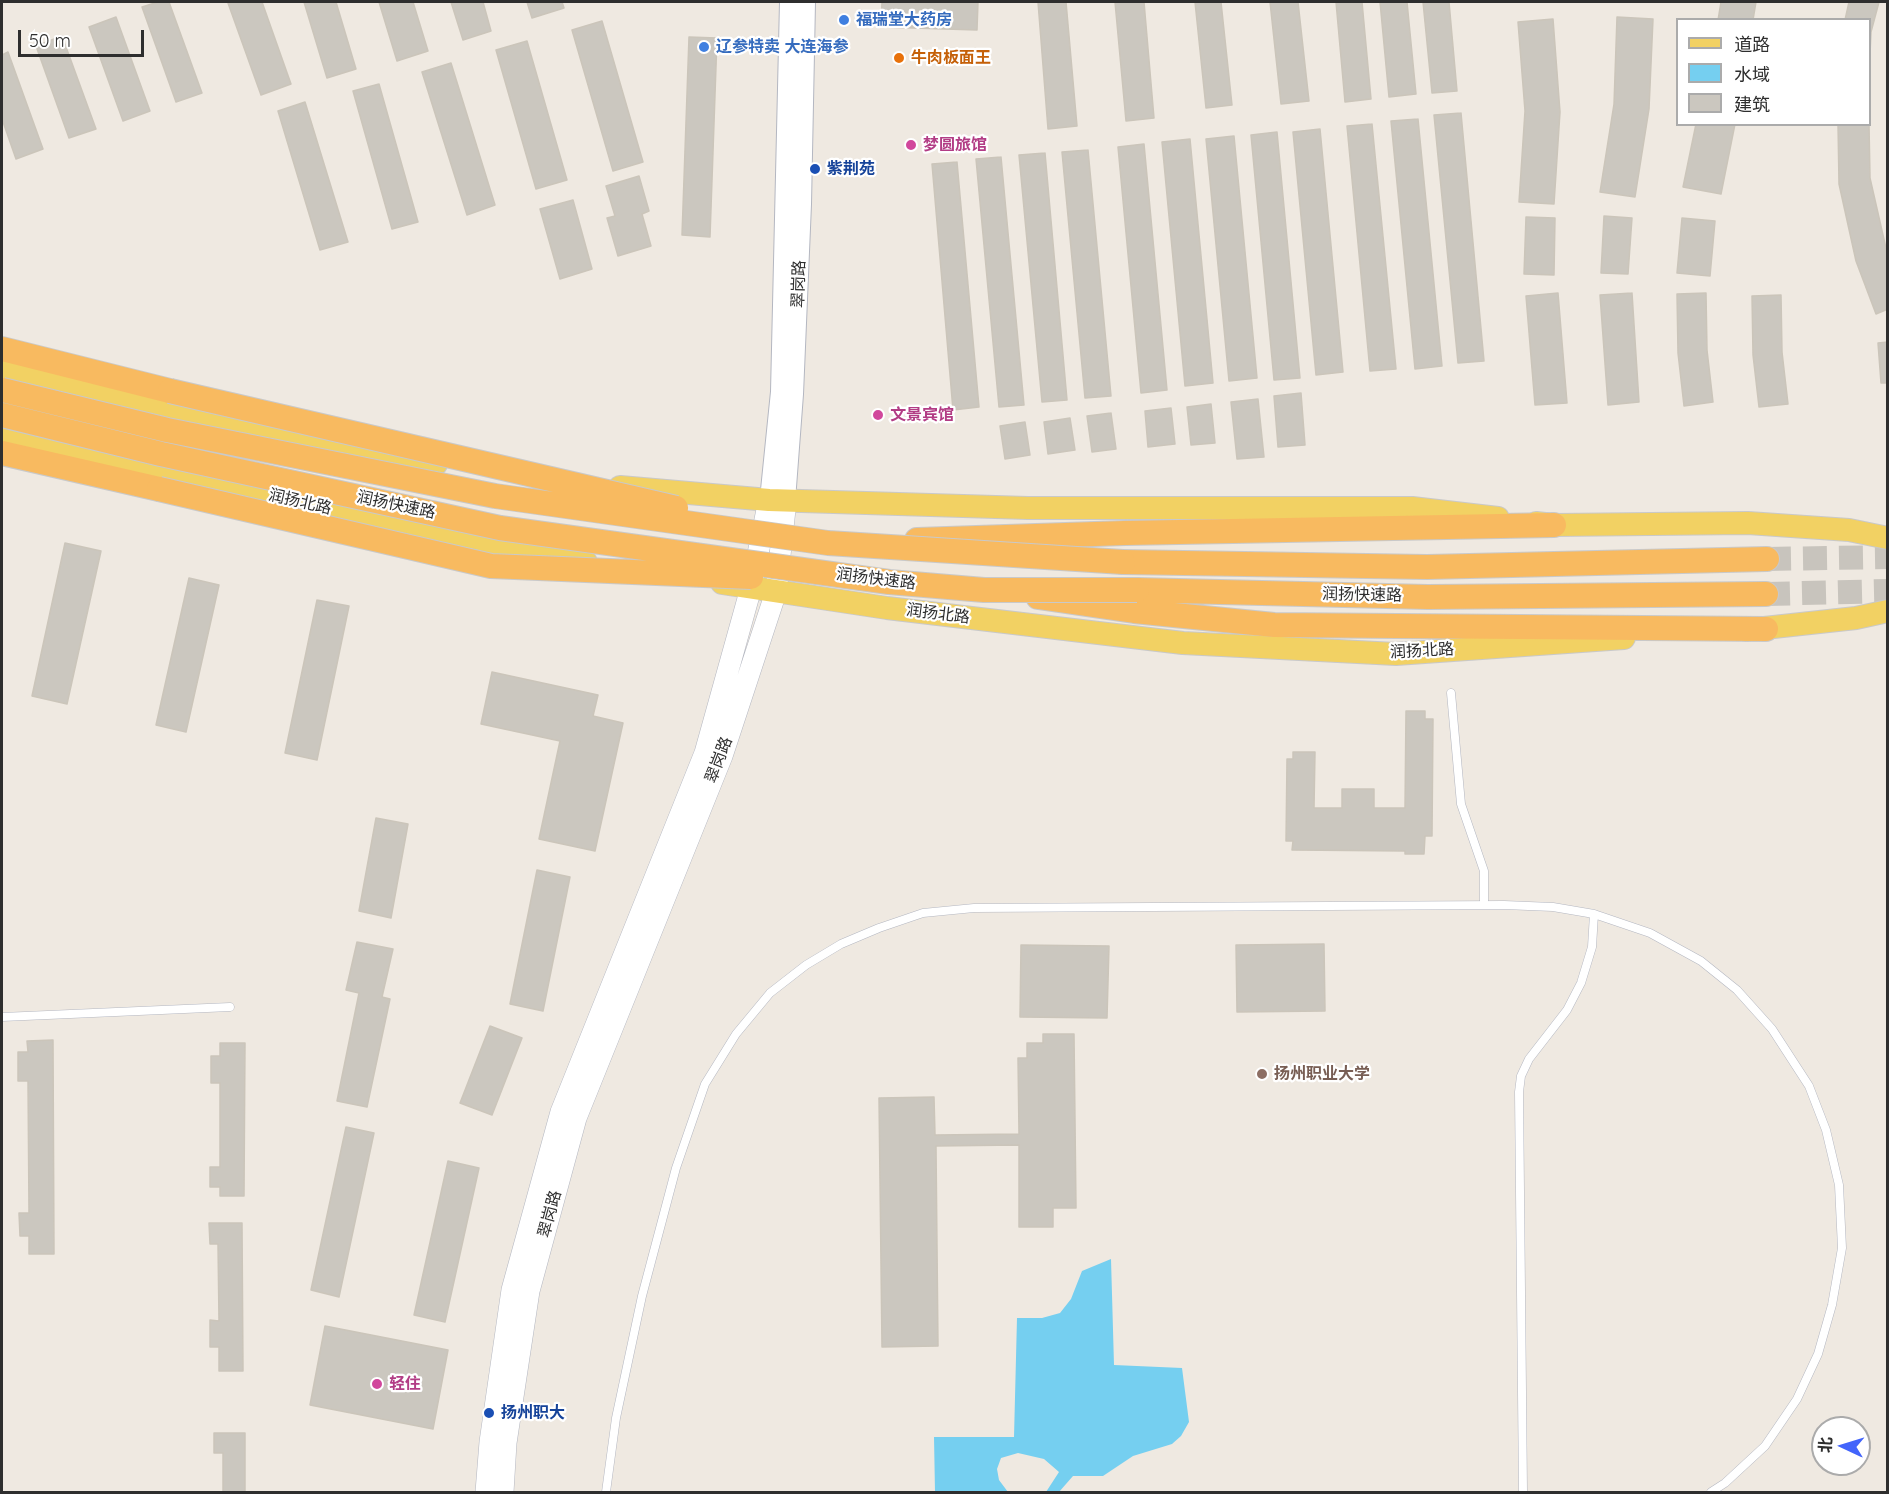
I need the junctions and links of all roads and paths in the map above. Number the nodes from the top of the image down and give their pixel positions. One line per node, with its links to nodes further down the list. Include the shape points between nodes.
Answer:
1 (789, 2): 9 (street, 翠岗路)
2 (806, 2): 9 (street, 翠岗路, via 794,394)
3 (2, 349): 12 (highway, bridge)
4 (2, 369): 9 (main road, via 179,415 504,477)
5 (2, 390): 12 (highway, 润扬快速路, bridge, via 166,430 495,496)
6 (2, 415): 14 (highway, 润扬快速路, bridge, via 500,528)
7 (2, 435): 15 (main road, 润扬北路, via 491,546)
8 (2, 453): 14 (highway, bridge, via 491,566)
9 (778, 500): 10 (main road, via 1028,508 1412,508); 15 (main road, 翠岗路); 16 (main road, 翠岗路)
10 (1554, 525): 11 (main road, via 1748,523 1849,530); 12 (highway, bridge)
11 (1887, 538)
12 (828, 543): 13 (highway, 润扬快速路, bridge, via 1123,562 1427,567)
13 (1767, 559)
14 (889, 582): 18 (highway, 润扬快速路, bridge)
15 (751, 588): 16 (main road, 润扬北路); 26 (main road, 翠岗路, via 705,753 561,1112 512,1290)
16 (776, 592): 20 (main road, 润扬北路, via 1183,643 1396,654); 27 (main road, 翠岗路, via 722,756 576,1118 529,1291)
17 (1766, 594): 18 (highway, 润扬快速路)
18 (1136, 600): 20 (highway, via 1274,625)
19 (1887, 611): 20 (main road, 润扬北路)
20 (1766, 629)
21 (1451, 693): 22 (lane, via 1461,804 1484,871)
22 (1484, 905): 23 (lane, via 1553,907); 28 (lane, via 964,909 923,913 879,928 806,965 770,993 705,1084 676,1168 642,1296 616,1418)
23 (1594, 914): 29 (lane, via 1592,947 1581,983 1521,1076); 30 (lane, via 1650,933 1701,961 1737,990 1772,1029 1809,1086 1826,1130 1839,1185 1842,1248 1818,1354 1797,1400 1765,1446)
24 (230, 1007): 25 (lane)
25 (2, 1017)
26 (486, 1492)
27 (503, 1492)
28 (606, 1492)
29 (1523, 1492)
30 (1711, 1492)

